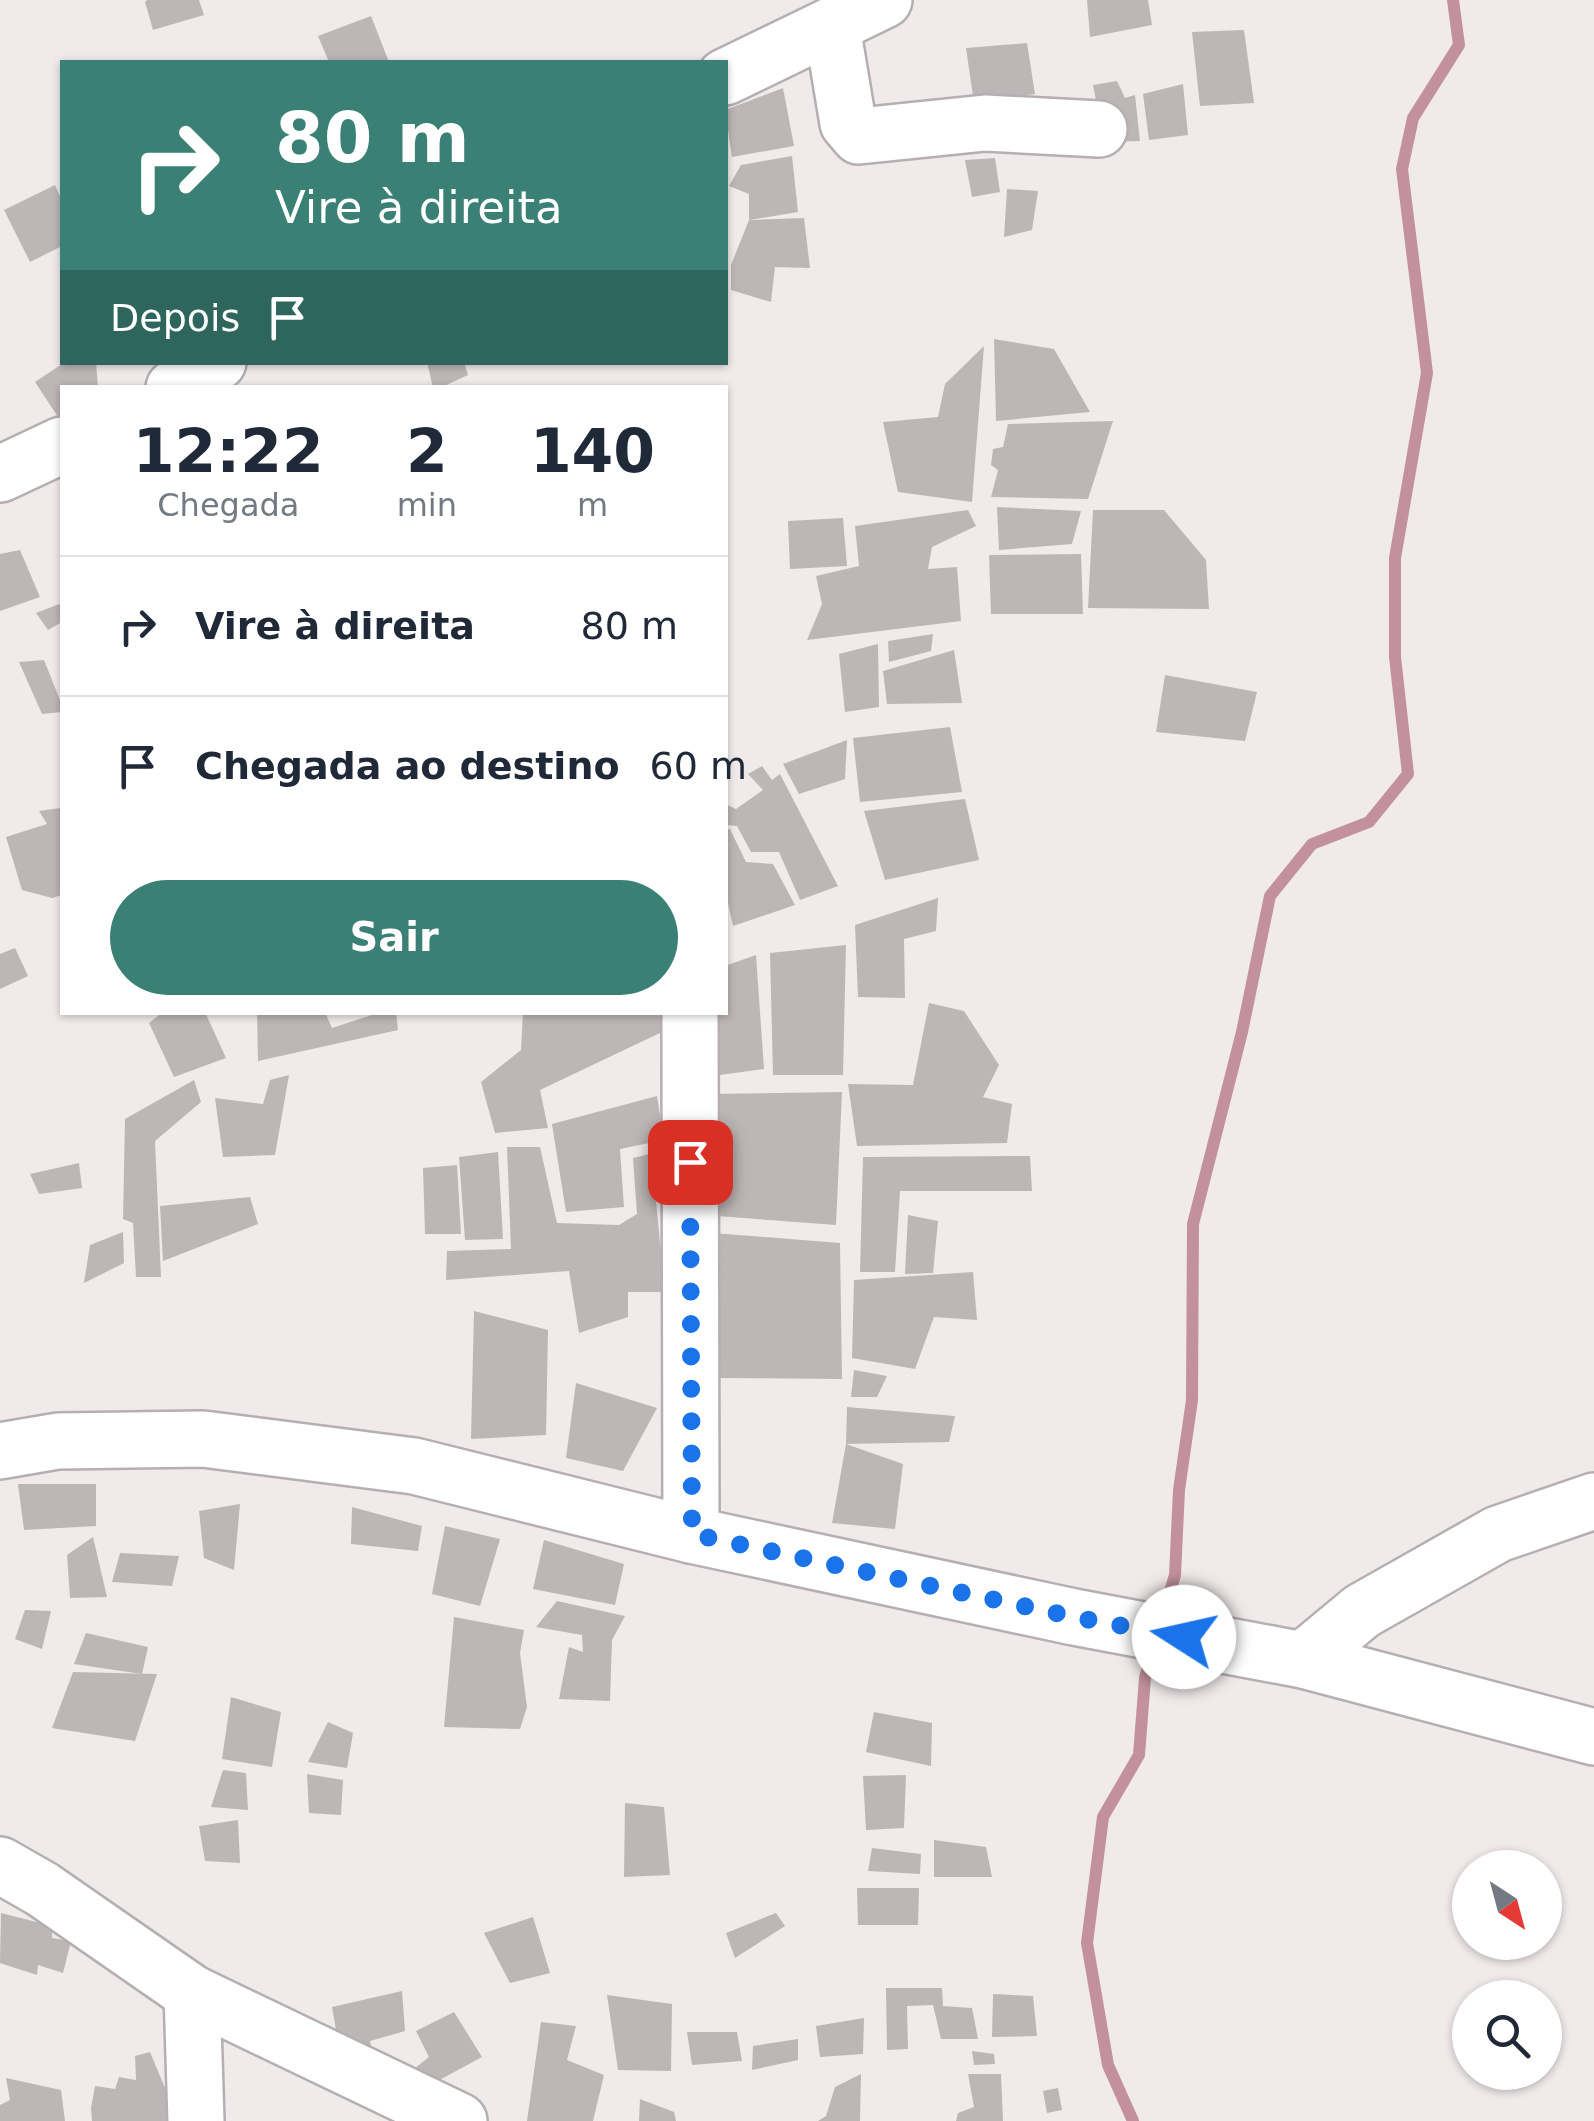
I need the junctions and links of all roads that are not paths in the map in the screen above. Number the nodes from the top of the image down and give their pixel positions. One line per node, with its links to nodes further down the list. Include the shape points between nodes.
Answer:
1 (884, 0): 2 (street)
2 (832, 26): 3 (street); 4 (street, via 848,123 859,136 986,123)
3 (728, 76)
4 (1099, 130)
5 (213, 365): 6 (street)
6 (179, 385)
7 (60, 446): 8 (street)
8 (0, 474)
9 (690, 1015): 12 (street)
10 (0, 1451): 12 (street, via 58,1441 203,1439 414,1466)
11 (1594, 1501): 13 (street, via 1498,1534 1362,1612)
12 (692, 1534): 13 (street)
13 (1303, 1660): 14 (street)
14 (1594, 1737)
15 (0, 1864): 16 (street)
16 (192, 1993): 17 (street); 18 (street)
17 (196, 2121)
18 (459, 2121)

